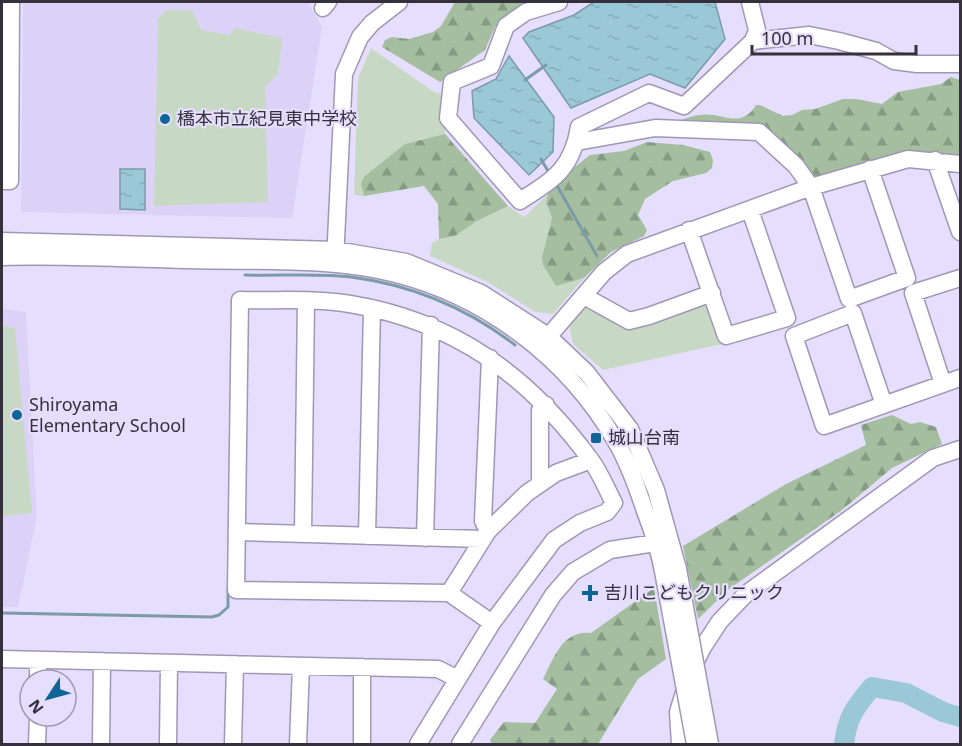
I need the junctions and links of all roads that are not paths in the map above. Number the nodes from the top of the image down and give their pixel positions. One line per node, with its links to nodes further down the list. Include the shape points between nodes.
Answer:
1 (11, 2): 11 (street, via 10,181)
2 (399, 2): 18 (street, via 360,37 344,74)
3 (560, 2): 7 (street, via 526,12 506,26 491,66 452,82 448,118 520,201 564,169)
4 (750, 2): 5 (street, via 757,30)
5 (753, 41): 6 (street, via 809,35 876,51 894,61); 7 (street, via 684,106 650,93 579,127)
6 (960, 64)
7 (577, 142): 12 (street, via 655,128 759,132 796,166)
8 (935, 160): 9 (street); 10 (street, via 908,159); 15 (street)
9 (960, 164)
10 (870, 169): 12 (street); 12 (street, via 907,278 849,299)
11 (2, 181)
12 (811, 187): 13 (street)
13 (750, 210): 14 (street); 20 (street, via 787,318 726,336)
14 (690, 230): 20 (street); 21 (street, via 627,254 604,272)
15 (960, 232)
16 (2, 241): 18 (street)
17 (2, 257): 18 (street)
18 (335, 257): 25 (street, via 439,289 485,309)
19 (960, 278): 28 (street, via 913,293)
20 (712, 293): 21 (street, via 629,321)
21 (584, 296): 25 (street)
22 (306, 301): 23 (street, via 349,303); 34 (street, via 240,300); 35 (street)
23 (372, 309): 24 (street); 37 (street)
24 (431, 325): 26 (street); 38 (street)
25 (543, 343): 39 (street, via 615,440)
26 (490, 358): 29 (street); 36 (street)
27 (960, 378): 28 (street)
28 (943, 384): 30 (street)
29 (546, 405): 32 (street); 33 (street, via 540,410)
30 (884, 405): 30 (street, via 853,313 794,336 824,426)
31 (960, 450): 61 (street, via 933,458 746,594 720,621 690,673 678,712)
32 (591, 460): 33 (street, via 556,473); 42 (street, via 614,503 607,512 554,540)
33 (540, 484): 36 (street)
34 (237, 532): 35 (street); 41 (street, via 236,590)
35 (303, 534): 37 (street)
36 (485, 535): 38 (street); 41 (street)
37 (367, 536): 38 (street)
38 (425, 538)
39 (664, 542): 40 (street); 60 (street, via 610,550 573,572 553,595)
40 (670, 570): 62 (street, bridge); 63 (street, bridge)
41 (449, 593): 42 (street)
42 (492, 622): 51 (street)
43 (2, 659): 44 (street)
44 (38, 660): 45 (street); 50 (street)
45 (102, 661): 46 (street); 54 (street)
46 (169, 663): 47 (street); 55 (street)
47 (235, 664): 48 (street); 56 (street)
48 (301, 666): 49 (street); 57 (street)
49 (362, 667): 51 (street, via 438,669); 58 (street)
50 (38, 668)
51 (458, 680): 59 (street)
52 (38, 728): 53 (street)
53 (37, 744)
54 (101, 744)
55 (168, 744)
56 (233, 744)
57 (298, 744)
58 (362, 744)
59 (418, 744)
60 (460, 744)
61 (680, 744)
62 (695, 744)
63 (710, 744)

